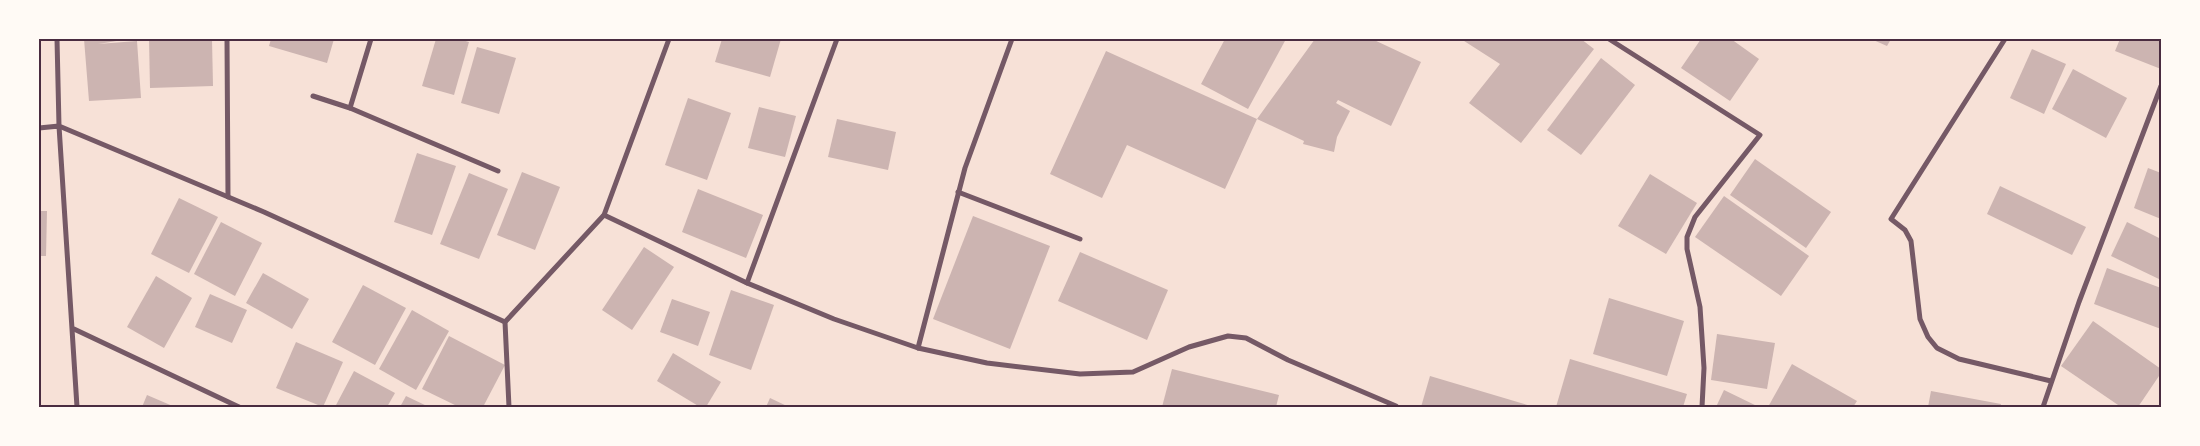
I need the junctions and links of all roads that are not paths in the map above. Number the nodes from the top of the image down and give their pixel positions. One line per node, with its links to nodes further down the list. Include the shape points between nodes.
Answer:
1 (57, 39): 12 (street)
2 (227, 39): 16 (street)
3 (371, 39): 11 (street)
4 (669, 39): 17 (street)
5 (837, 39): 19 (street)
6 (1012, 39): 15 (street)
7 (1610, 39): 28 (street, via 1760,135 1695,217 1687,237 1700,307 1704,368)
8 (2005, 39): 23 (street, via 1891,219 1905,230 1911,241 1920,320 1937,348 1959,358)
9 (2161, 86): 23 (street)
10 (313, 96): 11 (street)
11 (350, 108): 14 (street)
12 (59, 126): 13 (street); 16 (street); 21 (street)
13 (39, 128)
14 (498, 171)
15 (958, 192): 18 (street); 22 (street)
16 (228, 197): 20 (street)
17 (604, 215): 19 (street); 20 (street)
18 (1080, 239)
19 (747, 283): 22 (street, via 834,319)
20 (505, 322): 27 (street)
21 (74, 329): 25 (street); 26 (street)
22 (918, 348): 24 (street, via 987,363 1080,374 1133,372 1189,347 1228,336 1246,338 1288,360)
23 (2051, 381): 29 (street)
24 (1396, 406)
25 (77, 407)
26 (239, 407)
27 (509, 407)
28 (1702, 407)
29 (2043, 407)

